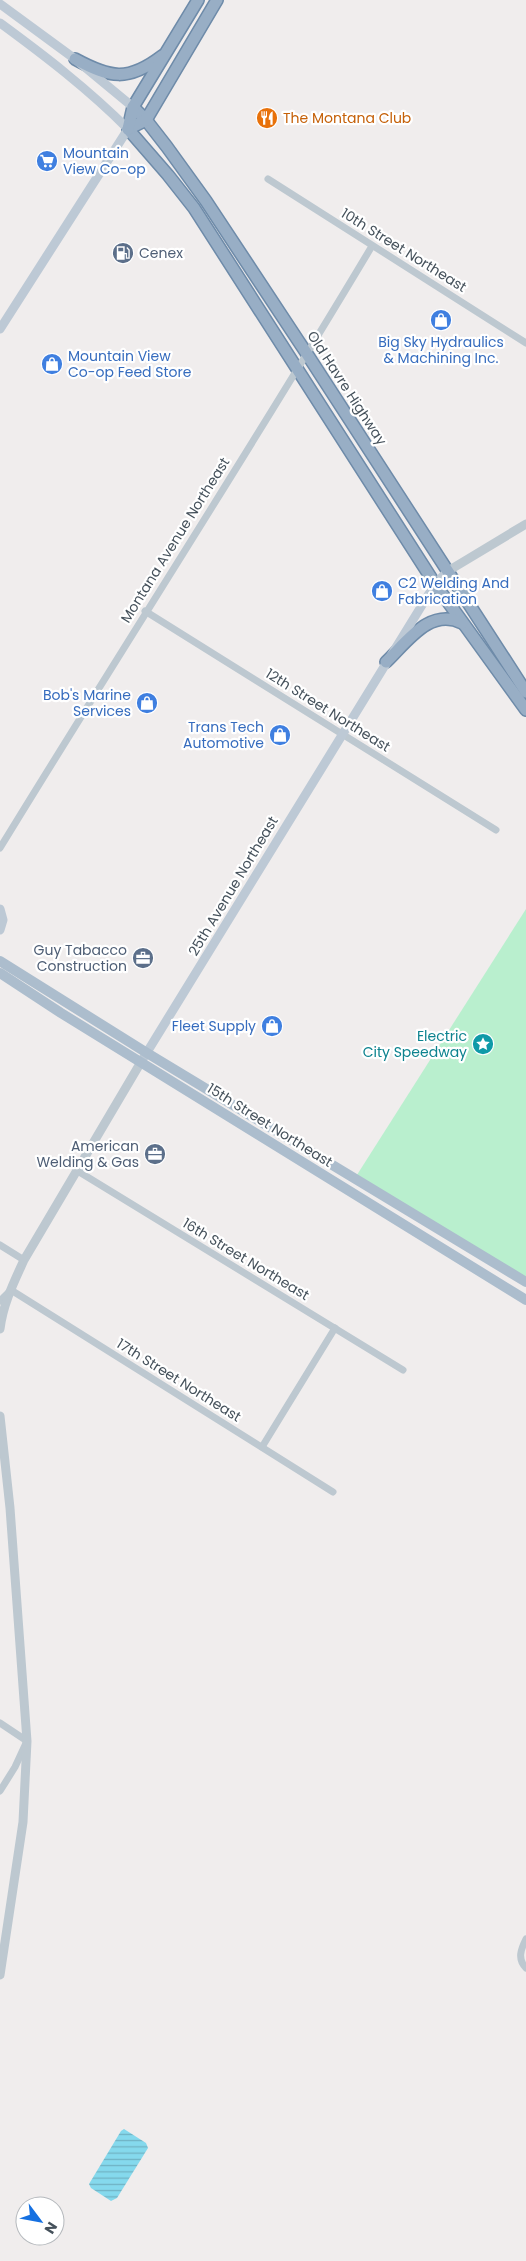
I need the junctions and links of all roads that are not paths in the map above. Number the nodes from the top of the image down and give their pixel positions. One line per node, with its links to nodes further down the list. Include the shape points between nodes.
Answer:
1 (198, 0): 5 (highway)
2 (217, 0): 8 (highway)
3 (0, 4): 6 (main road)
4 (0, 23): 9 (main road, via 62,68)
5 (169, 50): 6 (highway, via 142,70 123,75 104,73); 7 (highway)
6 (75, 59): 7 (main road)
7 (133, 107): 8 (highway, Old Havre Highway); 9 (highway)
8 (146, 120): 9 (highway); 14 (highway, Old Havre Highway, via 206,201)
9 (128, 129): 12 (main road); 15 (highway, via 194,208)
10 (268, 180): 11 (street, 10th Street Northeast)
11 (372, 246): 13 (street, 10th Street Northeast); 14 (street, Montana Avenue Northeast)
12 (0, 330)
13 (526, 343)
14 (307, 354): 15 (street, Montana Avenue Northeast); 17 (highway, Old Havre Highway)
15 (298, 368): 18 (highway); 19 (street, Montana Avenue Northeast)
16 (526, 524): 17 (street, 25th Avenue Northeast)
17 (448, 571): 18 (main road, 25th Avenue Northeast); 22 (highway, Old Havre Highway)
18 (435, 584): 20 (highway); 21 (main road, 25th Avenue Northeast)
19 (145, 611): 24 (street, 12th Street Northeast); 26 (street, Montana Avenue Northeast)
20 (464, 624): 21 (highway, via 450,618 434,620); 23 (highway)
21 (386, 662): 24 (main road, 25th Avenue Northeast)
22 (526, 692)
23 (526, 710)
24 (342, 733): 25 (street, 12th Street Northeast); 31 (main road, 25th Avenue Northeast)
25 (496, 830)
26 (0, 848)
27 (0, 910): 28 (main road, via 3,920)
28 (0, 930)
29 (2, 961): 31 (main road, 15th Street Northeast)
30 (0, 973): 32 (main road, 15th Street Northeast)
31 (147, 1053): 32 (main road, 25th Avenue Northeast); 36 (main road, 15th Street Northeast)
32 (141, 1062): 33 (street, 25th Avenue Northeast); 38 (main road, 15th Street Northeast)
33 (76, 1170): 35 (street, 25th Avenue Northeast); 40 (street, 16th Street Northeast)
34 (0, 1245): 35 (street)
35 (24, 1260): 37 (street, 25th Avenue Northeast)
36 (526, 1282)
37 (11, 1290): 39 (street, 25th Avenue Northeast); 44 (street, 17th Street Northeast)
38 (526, 1300)
39 (3, 1301): 41 (street, 25th Avenue Northeast)
40 (335, 1328): 42 (street, 16th Street Northeast); 44 (street)
41 (0, 1329)
42 (403, 1370)
43 (0, 1416): 47 (street)
44 (262, 1447): 45 (street, 17th Street Northeast)
45 (333, 1492)
46 (0, 1723): 47 (street)
47 (27, 1741): 48 (street); 51 (street, via 23,1822)
48 (0, 1791)
49 (526, 1939): 50 (street, via 520,1958)
50 (526, 1968)
51 (0, 1975)

